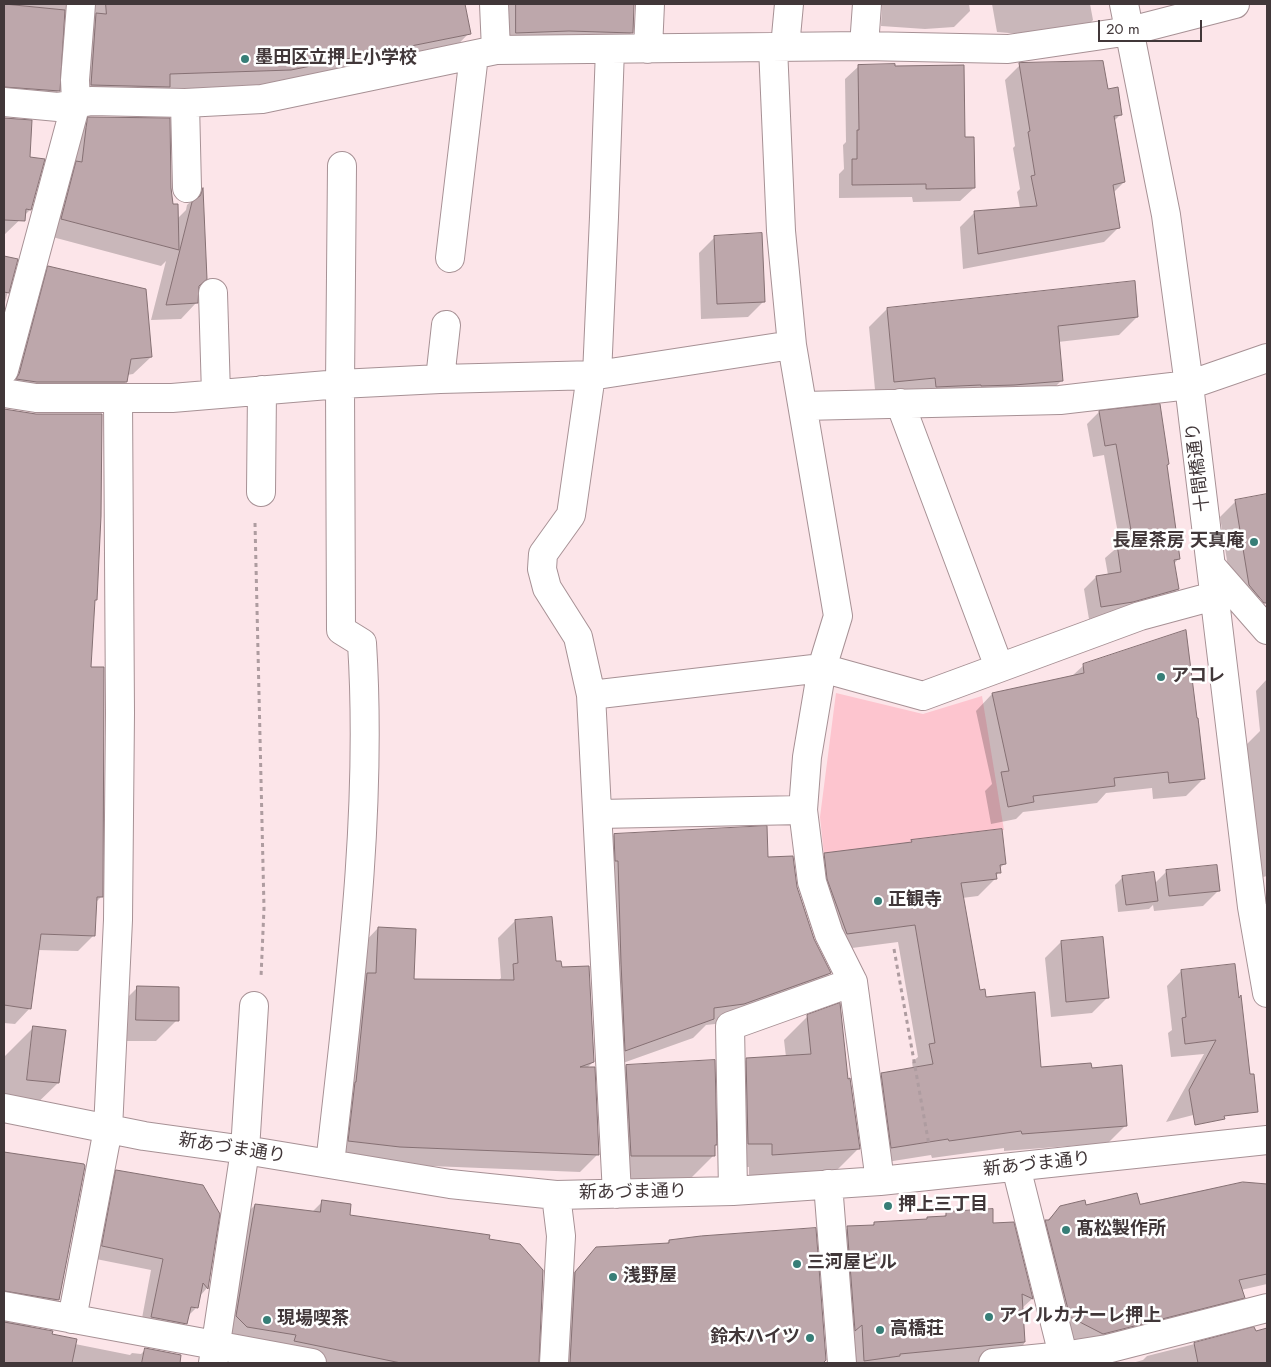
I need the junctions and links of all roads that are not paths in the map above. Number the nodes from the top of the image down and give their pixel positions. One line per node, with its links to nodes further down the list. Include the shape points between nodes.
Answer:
1 (81, 4): 15 (street, via 74,80)
2 (494, 4): 13 (street)
3 (650, 4): 12 (street)
4 (789, 4): 10 (street)
5 (867, 4): 9 (street)
6 (1124, 4): 8 (street, 十間橋通り)
7 (1235, 4): 8 (street)
8 (1130, 31): 9 (street, via 1008,48); 28 (street, 十間橋通り, via 1166,215)
9 (864, 46): 10 (street)
10 (779, 47): 12 (street); 22 (street, via 781,231)
11 (610, 49): 12 (street); 13 (street); 25 (street, via 604,227)
12 (648, 49)
13 (485, 53): 16 (street, via 262,99); 19 (street)
14 (4, 102): 15 (street, via 58,107)
15 (76, 103): 16 (street); 24 (street)
16 (185, 103): 18 (street)
17 (342, 166): 27 (street)
18 (187, 188)
19 (450, 258)
20 (213, 293): 31 (street)
21 (446, 325): 26 (street)
22 (792, 345): 25 (street); 34 (street)
23 (1267, 358): 28 (street)
24 (4, 370)
25 (594, 375): 26 (street); 41 (street, via 571,516 543,554 542,569 547,588 578,637)
26 (440, 378): 27 (street)
27 (340, 384): 29 (street); 51 (street, via 341,630 362,643 366,697 355,943)
28 (1189, 385): 33 (street, via 1060,400); 36 (street, 十間橋通り)
29 (262, 390): 31 (street); 35 (street)
30 (4, 393): 32 (street, via 36,398)
31 (216, 394): 32 (street)
32 (118, 399): 48 (street, via 118,920)
33 (900, 403): 34 (street); 39 (street)
34 (803, 406): 40 (street, via 838,616)
35 (261, 492)
36 (1211, 566): 37 (street, 十間橋通り); 38 (street)
37 (1214, 596): 39 (street, via 1140,616); 45 (street, 十間橋通り, via 1252,907)
38 (1267, 630)
39 (999, 667): 40 (street, via 923,696)
40 (822, 668): 41 (street); 42 (street, via 807,757)
41 (591, 695): 43 (street)
42 (803, 810): 43 (street); 44 (street, via 812,882 829,934)
43 (598, 814): 56 (street)
44 (853, 982): 53 (street); 55 (street, via 730,1026)
45 (1267, 993)
46 (254, 1006): 50 (street)
47 (4, 1108): 48 (street, 新あづま通り)
48 (108, 1129): 50 (street, 新あづま通り); 60 (street)
49 (1267, 1140): 52 (street, 新あづま通り)
50 (245, 1150): 51 (street, 新あづま通り); 61 (street)
51 (330, 1164): 57 (street, 新あづま通り, via 450,1184)
52 (1016, 1167): 53 (street, 新あづま通り); 62 (street)
53 (880, 1181): 54 (street, 新あづま通り)
54 (828, 1184): 55 (street, 新あづま通り); 65 (street)
55 (733, 1191): 56 (street, 新あづま通り)
56 (617, 1194): 57 (street, 新あづま通り)
57 (556, 1195): 64 (street, via 560,1236)
58 (4, 1306): 60 (street)
59 (1267, 1308): 62 (street)
60 (72, 1319): 61 (street)
61 (214, 1354): 63 (street)
62 (1064, 1360): 66 (street)
63 (312, 1363)
64 (554, 1363)
65 (842, 1363)
66 (993, 1363)

